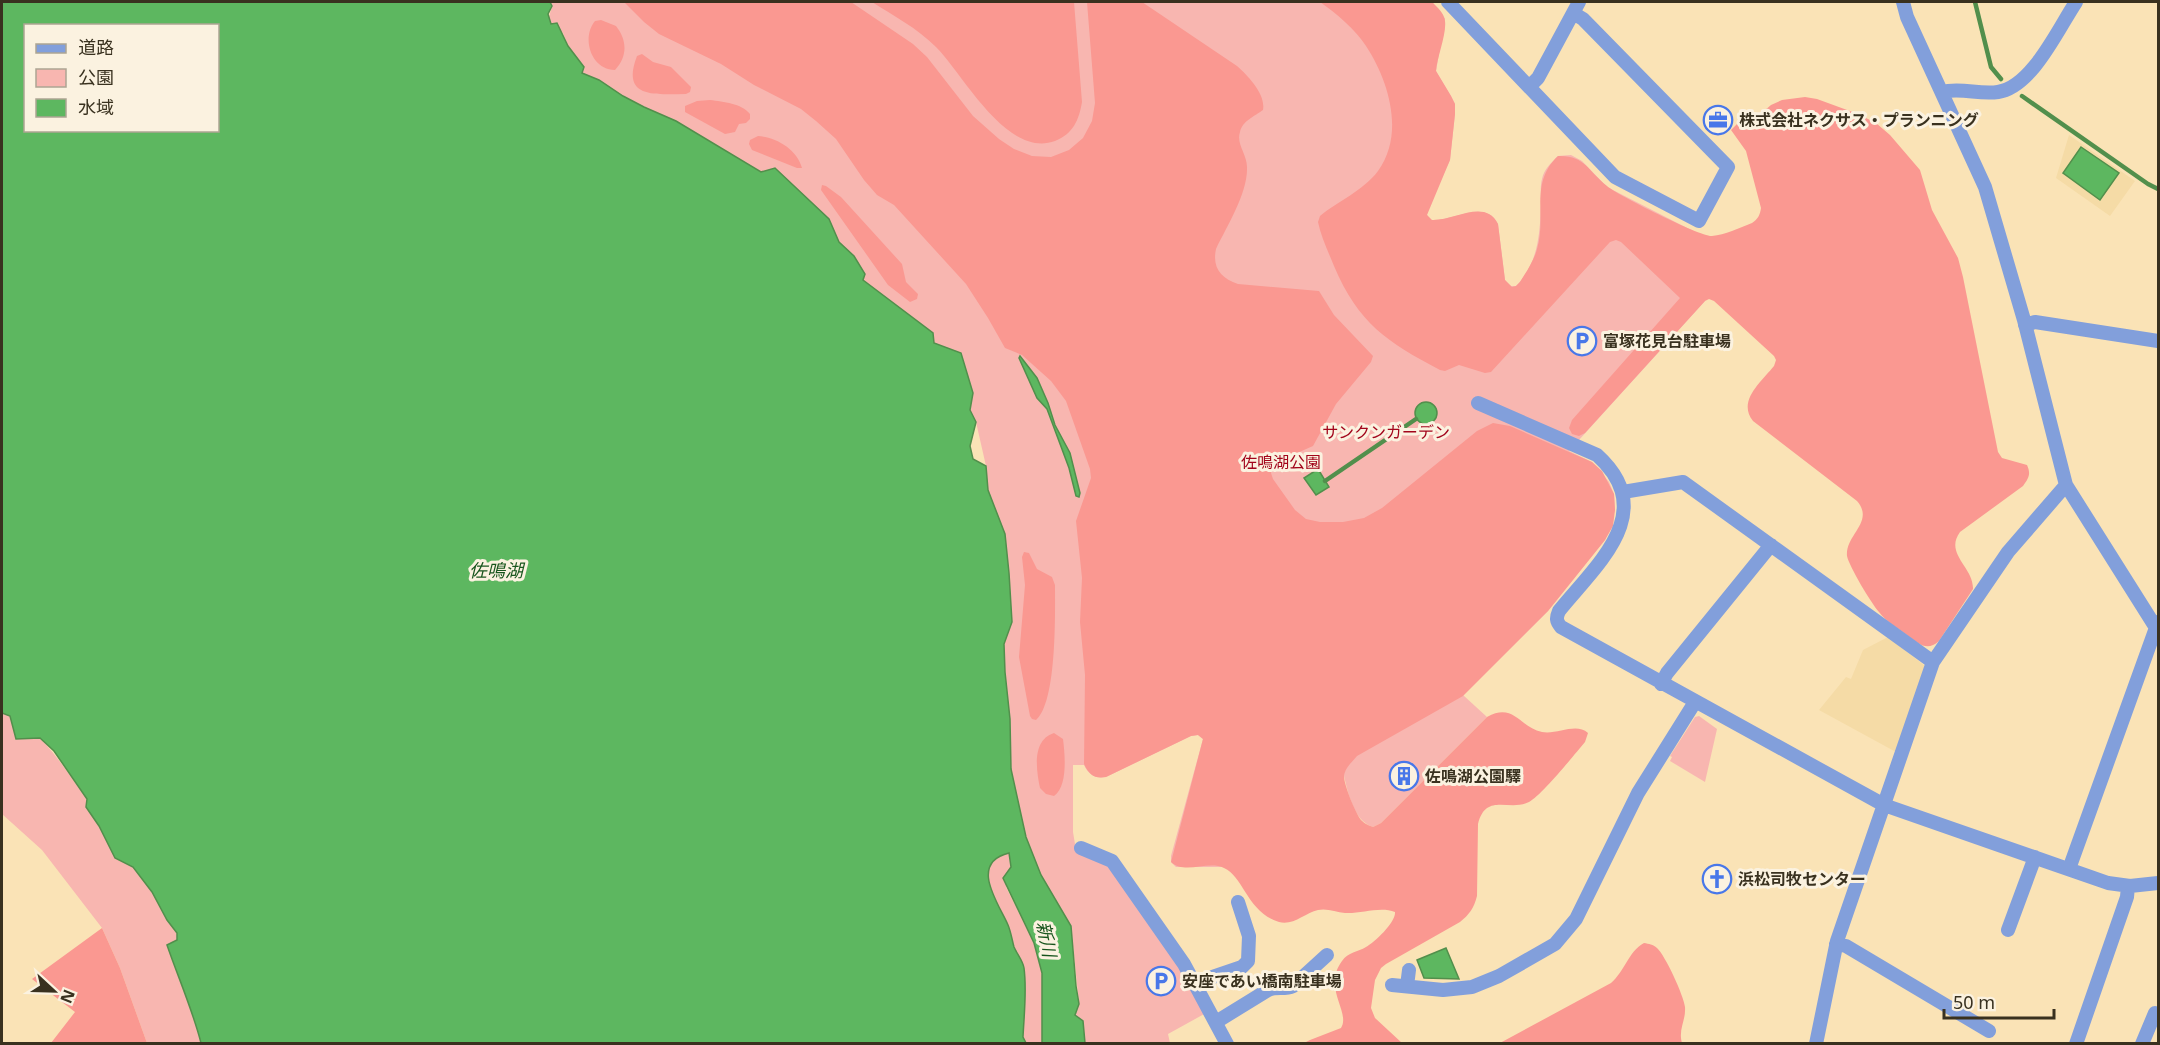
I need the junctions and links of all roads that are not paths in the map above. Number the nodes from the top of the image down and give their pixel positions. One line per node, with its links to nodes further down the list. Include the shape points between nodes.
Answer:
1 (1448, 2): 5 (street)
2 (1903, 2): 6 (street)
3 (2076, 2): 6 (street, via 2034,67 2018,84 1996,93 1952,89)
4 (1576, 7): 5 (street, via 1538,78); 5 (street, via 1583,19 1728,167 1699,221 1615,177)
5 (1529, 87)
6 (1942, 92): 7 (street, via 1984,187)
7 (2025, 325): 8 (street, via 2035,322); 10 (street)
8 (2158, 341)
9 (1478, 403): 11 (street, via 1597,455 1613,472)
10 (2066, 485): 13 (street); 14 (street, via 2008,552)
11 (1623, 492): 12 (street, via 1683,482); 15 (street, via 1621,529 1559,611 1557,623)
12 (1771, 545): 14 (street); 15 (street)
13 (2158, 627): 20 (street)
14 (1933, 662): 17 (street)
15 (1661, 684): 16 (street)
16 (1695, 702): 17 (street); 30 (street, via 1638,793 1582,909 1563,936 1545,951 1486,982 1458,989)
17 (1884, 805): 19 (street); 25 (street)
18 (1081, 848): 28 (street, via 1112,861)
19 (2035, 857): 20 (street); 24 (street)
20 (2069, 869): 22 (street)
21 (2158, 883): 22 (street)
22 (2128, 886): 36 (street)
23 (1238, 902): 28 (street, via 1249,936 1248,961 1242,967)
24 (2008, 930)
25 (1836, 944): 33 (street, via 1846,946); 35 (street)
26 (1327, 955): 32 (street, via 1293,986 1268,990)
27 (1409, 970): 30 (street)
28 (1195, 983): 32 (street)
29 (1392, 985): 30 (street)
30 (1407, 986)
31 (2155, 1013): 37 (street)
32 (1216, 1022): 34 (street)
33 (1989, 1031)
34 (1227, 1044)
35 (1816, 1044)
36 (2076, 1044)
37 (2142, 1044)

